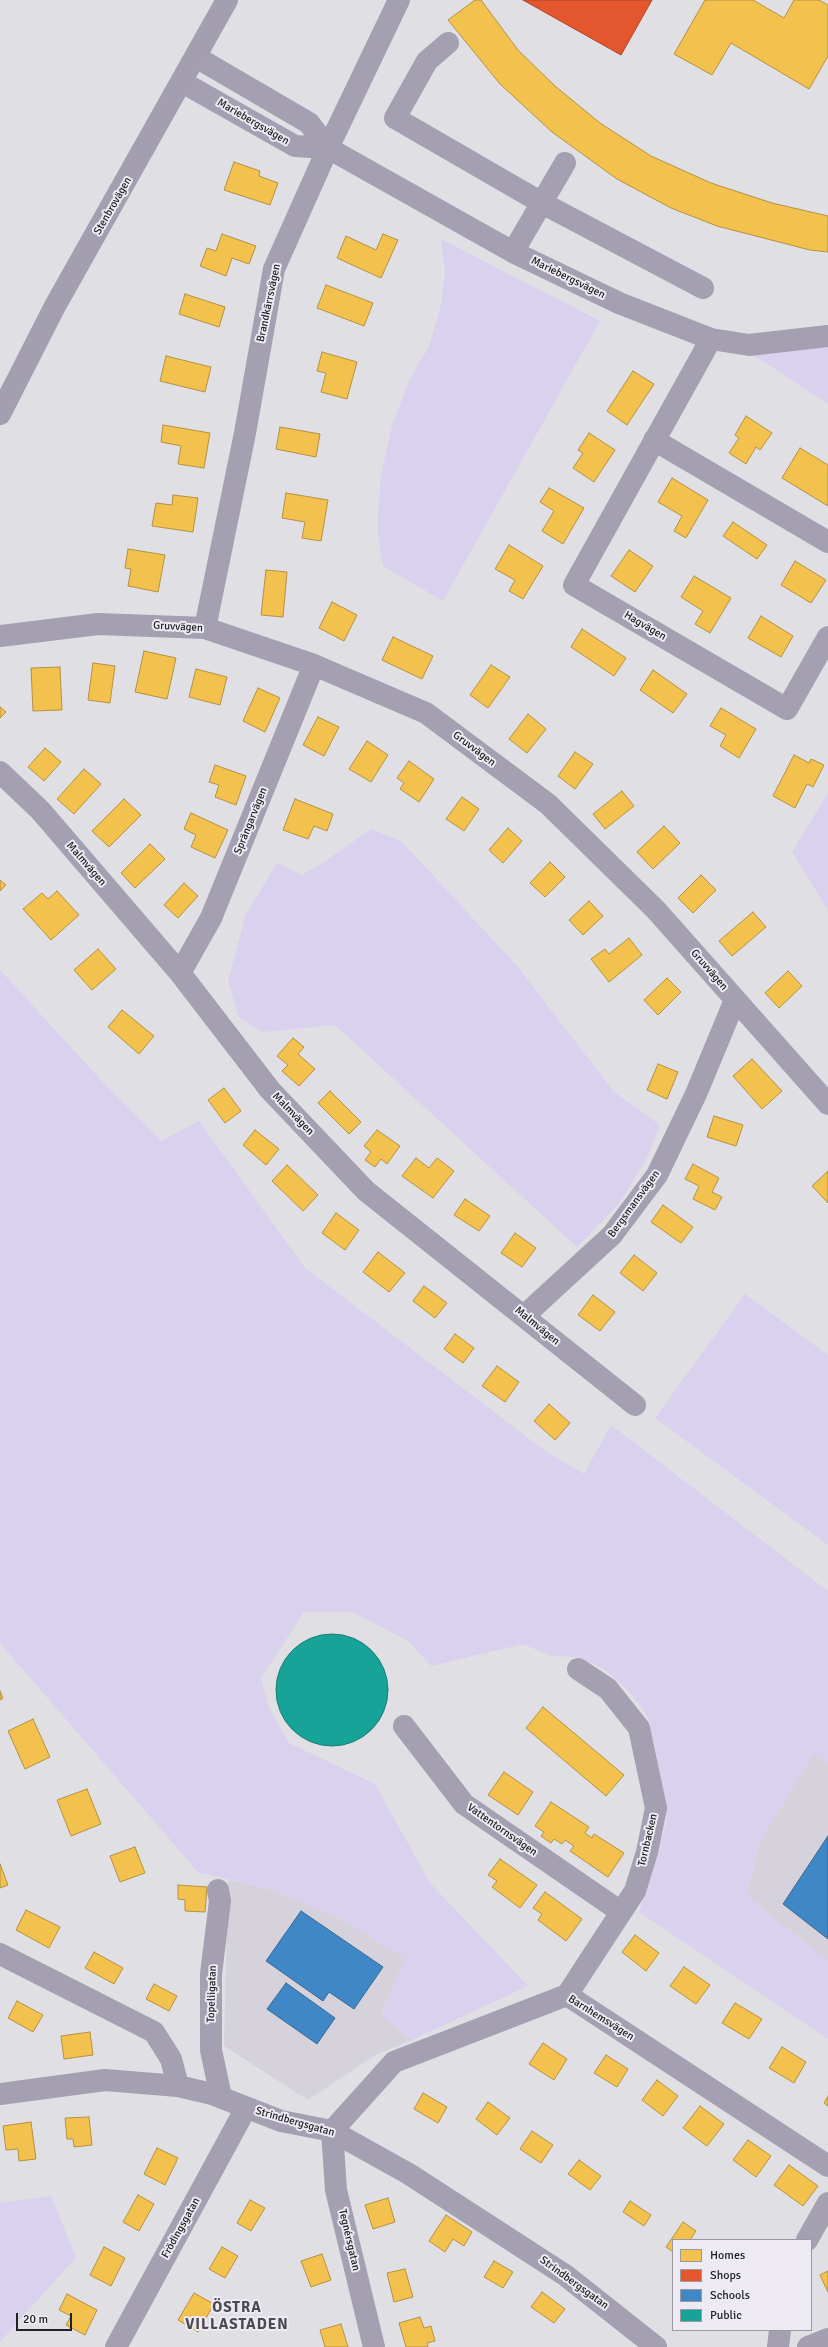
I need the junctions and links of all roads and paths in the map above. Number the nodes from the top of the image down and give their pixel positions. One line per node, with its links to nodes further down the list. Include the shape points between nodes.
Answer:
1 (227, 0): 4 (street, Stenbrovägen)
2 (399, 0): 6 (street, Brandkärrsvägen)
3 (448, 43): 8 (street, via 427,61 395,118)
4 (196, 57): 5 (street, Stenbrovägen); 6 (street, Mariebergsvägen, via 309,123)
5 (182, 82): 6 (street, Mariebergsvägen, via 295,146); 13 (street, Stenbrovägen, via 55,306)
6 (328, 148): 9 (street, Mariebergsvägen); 16 (street, Brandkärrsvägen, via 274,269 245,433)
7 (565, 163): 8 (street)
8 (542, 203): 9 (street); 10 (street)
9 (513, 252): 12 (street, Mariebergsvägen, via 619,303)
10 (703, 288)
11 (828, 336): 12 (street, Mariebergsvägen, via 749,345)
12 (711, 339): 14 (street, Hagvägen)
13 (0, 414)
14 (654, 440): 15 (street); 18 (street, Hagvägen, via 574,585 788,709)
15 (828, 542)
16 (205, 628): 17 (street, Gruvvägen, via 98,624); 19 (street, Gruvvägen)
17 (0, 636)
18 (828, 637)
19 (314, 665): 21 (street, Sprängarvägen, via 211,918); 22 (street, Gruvvägen, via 426,713 548,804 656,910)
20 (0, 772): 21 (street, Malmvägen, via 40,810)
21 (180, 973): 24 (street, Malmvägen, via 270,1090 366,1191)
22 (735, 1000): 23 (street, Gruvvägen); 24 (street, Bergsmansvägen, via 696,1094 657,1175 612,1235)
23 (828, 1104)
24 (525, 1315): 25 (street, Malmvägen)
25 (635, 1405)
26 (578, 1669): 29 (street, Tornbacken, via 608,1689 639,1728 656,1808 647,1852 634,1891)
27 (404, 1726): 29 (street, Vattentornsvägen, via 464,1804)
28 (218, 1890): 34 (street, Topeliigatan, via 220,1901 211,1974 211,2050)
29 (621, 1912): 31 (street, Tornbacken)
30 (0, 1954): 32 (street, via 154,2032 172,2059)
31 (567, 1995): 36 (street, Barnhemsvägen, via 394,2062); 37 (street, Barnhemsvägen)
32 (178, 2086): 33 (street, via 105,2080); 34 (street, Strindbergsgatan)
33 (0, 2094)
34 (221, 2097): 35 (street, Strindbergsgatan)
35 (246, 2108): 36 (street, Strindbergsgatan, via 281,2121); 42 (street, Frödingsgatan)
36 (332, 2131): 43 (street, Tegnérsgatan, via 336,2190); 44 (street, Strindbergsgatan, via 409,2174 565,2275)
37 (828, 2166)
38 (828, 2203): 39 (street)
39 (808, 2239)
40 (780, 2331): 45 (street)
41 (828, 2339): 46 (street)
42 (116, 2347)
43 (374, 2347)
44 (656, 2347)
45 (778, 2347)
46 (808, 2347)

